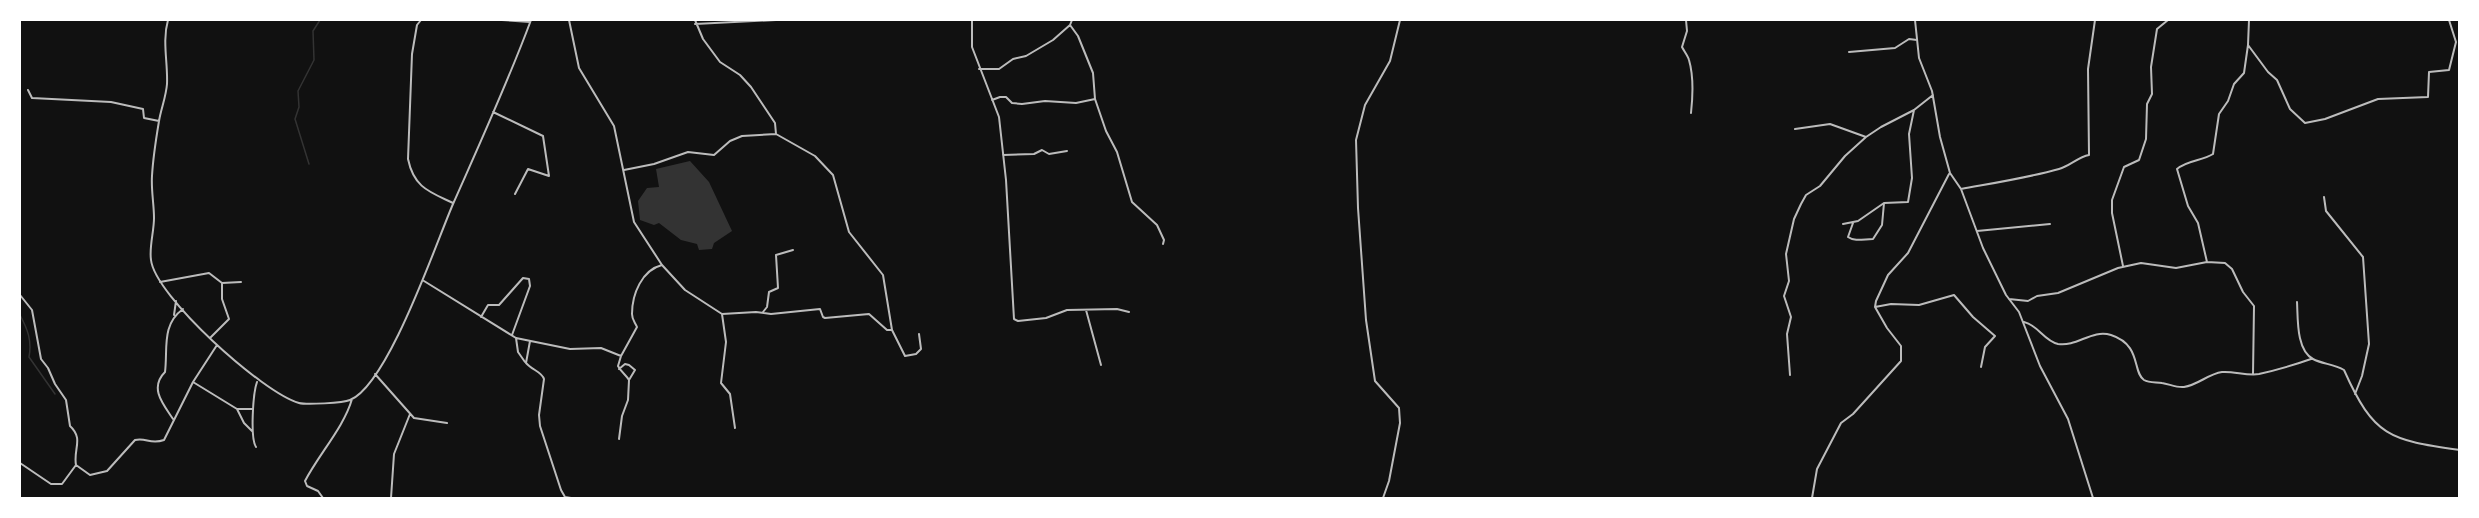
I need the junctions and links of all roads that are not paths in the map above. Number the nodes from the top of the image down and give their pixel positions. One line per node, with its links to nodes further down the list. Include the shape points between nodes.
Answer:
1 (168, 20): 30 (street, via 167,87)
2 (421, 20): 41 (street, via 412,54 408,159 421,188)
3 (502, 20): 16 (street)
4 (569, 20): 36 (street, via 579,68 614,126)
5 (695, 20): 17 (street)
6 (776, 20): 17 (street)
7 (972, 20): 22 (street, via 972,47)
8 (1072, 20): 18 (street)
9 (1400, 20): 105 (street, via 1390,61 1365,105 1356,140 1366,320 1375,381 1399,408 1400,423)
10 (1686, 20): 29 (street, via 1682,47 1693,80)
11 (1915, 20): 19 (street)
12 (2095, 20): 38 (street, via 2088,69 2089,155 2063,168)
13 (2168, 20): 51 (street, via 2157,29 2147,132 2139,160 2124,167 2112,200)
14 (2249, 20): 20 (street)
15 (2449, 20): 20 (street, via 2456,42 2449,70 2429,72 2428,97 2378,99 2305,123 2290,109 2277,80)
16 (530, 21): 28 (street)
17 (696, 24): 32 (street, via 720,62 751,87 775,123)
18 (1070, 25): 22 (street, via 1026,56 999,69); 25 (street, via 1093,73)
19 (1917, 40): 21 (street, via 1909,39 1895,48); 24 (street, via 1919,58)
20 (2248, 45): 49 (street, via 2244,73 2219,114 2213,154 2176,169 2198,223)
21 (1849, 52)
22 (979, 69): 26 (street)
23 (28, 90): 30 (street, via 32,98 111,102 143,108 143,118)
24 (1933, 95): 27 (street); 37 (street)
25 (1095, 99): 26 (street, via 1022,104 1000,96); 47 (street, via 1132,202 1157,225)
26 (992, 100): 35 (street, via 999,117)
27 (1914, 110): 33 (street); 42 (street, via 1909,134 1912,178 1908,202)
28 (493, 112): 39 (street, via 543,136 549,176 528,169); 41 (street)
29 (1691, 113)
30 (159, 121): 53 (street, via 152,176 151,259)
31 (1795, 129): 33 (street, via 1830,124)
32 (776, 134): 36 (street, via 742,136 714,155 688,152); 69 (street, via 815,156 833,176 849,232 883,276)
33 (1866, 137): 83 (street, via 1820,186 1806,195 1794,219 1786,254 1789,281 1784,296 1791,317 1787,334)
34 (1067, 152): 35 (street, via 1042,150)
35 (1003, 155): 62 (street, via 1014,319)
36 (623, 170): 50 (street, via 634,222)
37 (1950, 173): 38 (street); 60 (street, via 1908,253 1888,275)
38 (1961, 189): 46 (street)
39 (515, 194)
40 (2324, 197): 87 (street, via 2326,211 2363,257 2369,344)
41 (453, 203): 52 (street)
42 (1884, 203): 43 (street); 43 (street, via 1882,225 1873,239 1850,239)
43 (1853, 223): 44 (street)
44 (1844, 224)
45 (2050, 224): 46 (street)
46 (1977, 231): 57 (street)
47 (1163, 244)
48 (793, 250): 63 (street, via 776,255 778,288 769,292)
49 (2207, 262): 51 (street, via 2176,268 2149,263); 82 (street, via 2229,266 2254,306)
50 (662, 265): 65 (street, via 685,290); 75 (street, via 643,276 632,314 637,327)
51 (2123, 267): 57 (street, via 2058,293 2028,301)
52 (424, 281): 66 (street); 81 (street)
53 (160, 282): 55 (street, via 209,273); 58 (street)
54 (241, 282): 55 (street)
55 (222, 283): 72 (street, via 222,299 229,319)
56 (20, 295): 100 (street, via 32,310 40,359 66,400 68,419 78,438)
57 (2009, 299): 68 (street)
58 (177, 301): 61 (street); 67 (street)
59 (2297, 302): 76 (street, via 2299,332)
60 (1875, 307): 79 (street, via 1919,305 1954,295 1995,336 1985,347); 106 (street, via 1902,346 1902,361 1841,423 1817,469)
61 (183, 309): 67 (street); 72 (street)
62 (1086, 310): 64 (street); 78 (street)
63 (763, 312): 65 (street); 69 (street, via 820,309 825,318 869,314)
64 (1128, 312)
65 (722, 314): 94 (street, via 726,342 721,383 730,394)
66 (481, 317): 71 (street); 71 (street, via 488,305 499,305 523,278 529,279)
67 (173, 318): 92 (street, via 165,345 165,372 156,388)
68 (2023, 322): 82 (street, via 2058,344 2093,335 2111,335 2131,348 2141,378 2147,382 2184,387 2214,374); 107 (street, via 2040,366 2068,418)
69 (892, 330): 70 (street, via 903,353 910,357 921,350)
70 (919, 334)
71 (514, 337): 73 (street); 77 (street)
72 (210, 338): 74 (street)
73 (530, 341): 75 (street, via 570,349 601,348); 77 (street)
74 (217, 345): 85 (street); 86 (street)
75 (621, 356): 80 (street)
76 (2311, 359): 82 (street, via 2285,369); 87 (street, via 2344,370)
77 (526, 363): 103 (street, via 543,376 540,426 561,490 565,497)
78 (1101, 365)
79 (1981, 367)
80 (619, 369): 84 (street); 84 (street, via 625,364 633,367)
81 (375, 374): 88 (street); 91 (street)
82 (2253, 374)
83 (1790, 375)
84 (629, 380): 96 (street)
85 (258, 381): 88 (street, via 300,404); 90 (street)
86 (193, 382): 89 (street); 92 (street)
87 (2355, 393): 98 (street, via 2374,422 2400,440)
88 (351, 399): 101 (street, via 346,416 305,481)
89 (237, 409): 90 (street); 95 (street)
90 (253, 409): 95 (street)
91 (410, 414): 93 (street); 102 (street, via 394,454)
92 (173, 420): 100 (street, via 164,440 135,440 107,471 90,474)
93 (447, 423)
94 (735, 428)
95 (253, 432): 97 (street)
96 (619, 439)
97 (256, 447)
98 (2460, 450)
99 (20, 463): 100 (street, via 56,485 62,484)
100 (76, 465)
101 (323, 498)
102 (391, 498)
103 (572, 498): 104 (street)
104 (581, 498)
105 (1383, 498)
106 (1812, 498)
107 (2093, 498)

